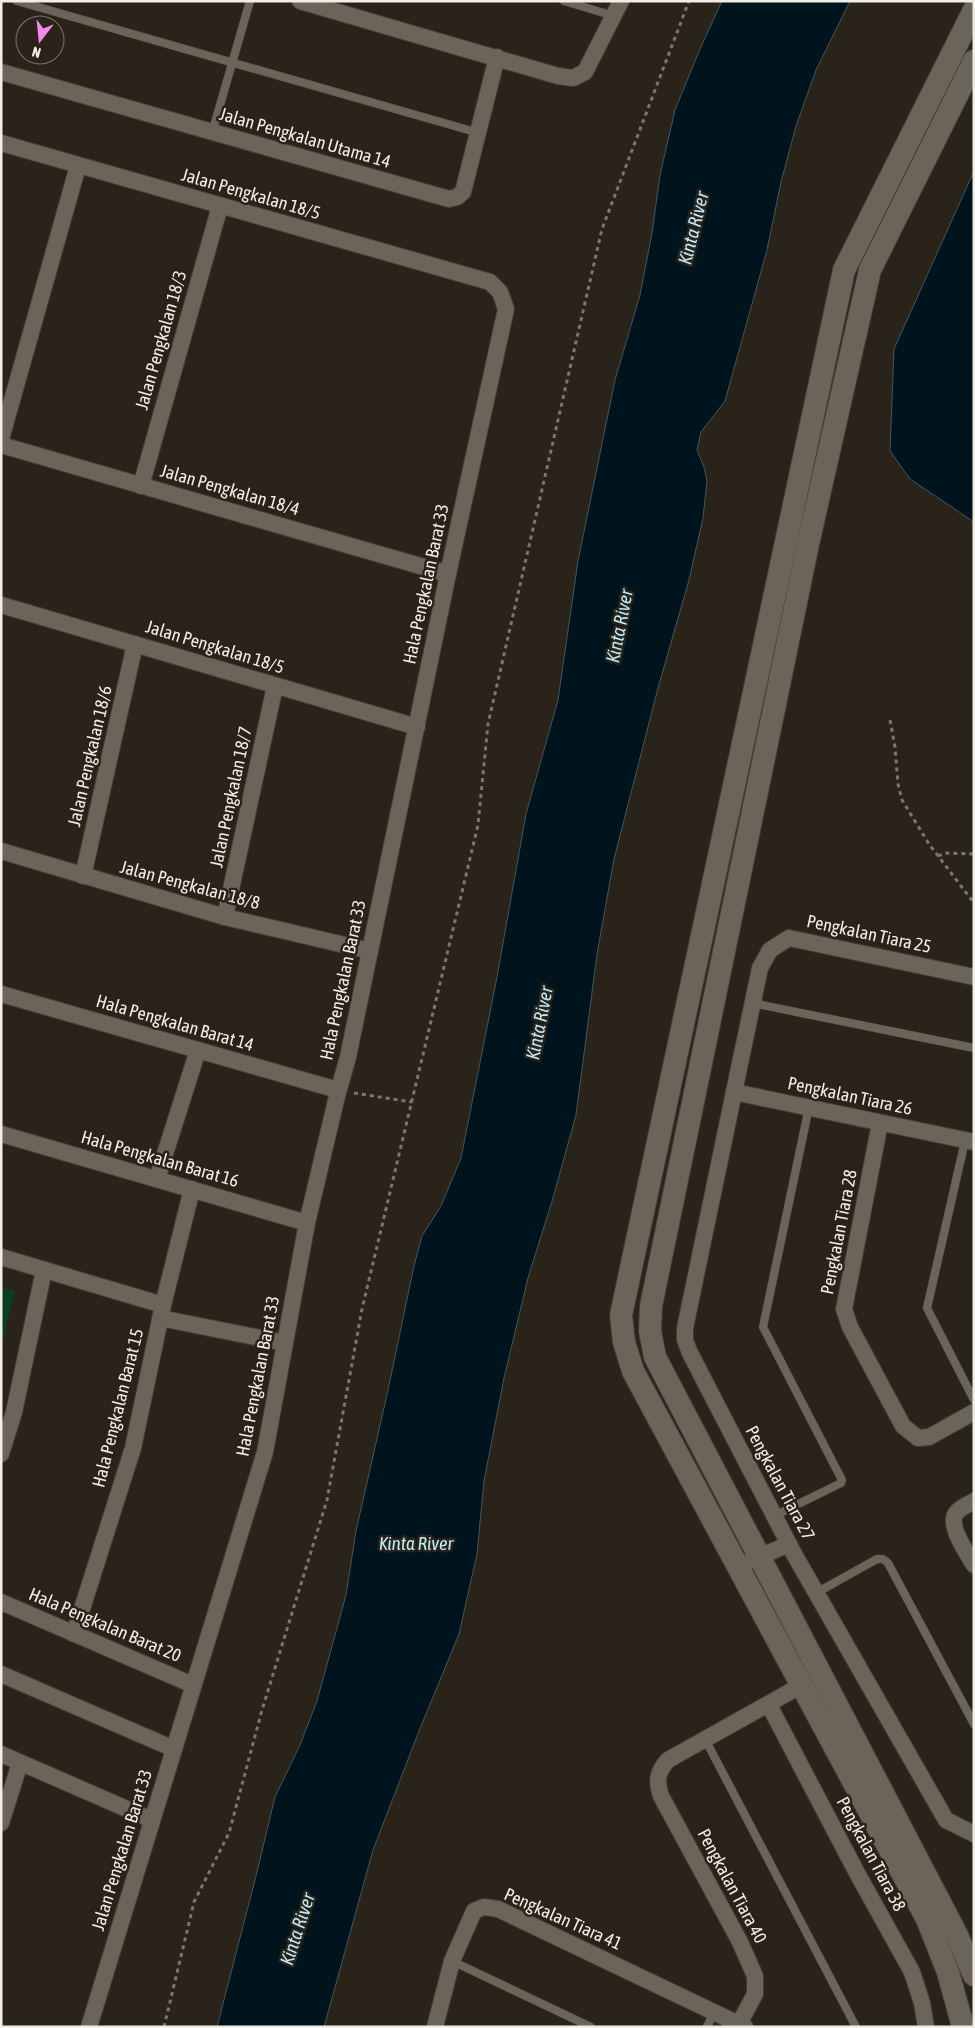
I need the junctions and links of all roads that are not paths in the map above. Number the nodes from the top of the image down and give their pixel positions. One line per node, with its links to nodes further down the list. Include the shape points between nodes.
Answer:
1 (17, 1): 9 (lane)
2 (250, 1): 9 (lane)
3 (300, 1): 7 (street)
4 (564, 1): 5 (lane)
5 (618, 9): 7 (street, via 585,72 573,78)
6 (974, 10): 54 (street, via 844,270 621,1315 624,1342 633,1371)
7 (497, 57): 12 (street, Jalan Pengkalan Utama 14)
8 (974, 61): 54 (street, via 870,270 808,544 651,1306 650,1330 655,1357)
9 (232, 62): 11 (lane); 12 (lane)
10 (1, 72): 11 (street, Jalan Pengkalan Utama 14)
11 (212, 133): 12 (street, Jalan Pengkalan Utama 14, via 449,199 463,192)
12 (478, 133)
13 (1, 143): 14 (street, Jalan Pengkalan 18/5)
14 (78, 166): 15 (street, Jalan Pengkalan 18/5); 17 (street)
15 (220, 206): 16 (street, Jalan Pengkalan 18/5); 19 (street, Jalan Pengkalan 18/3)
16 (490, 282): 20 (street, Hala Pengkalan Barat 33, via 500,292 506,309)
17 (1, 439)
18 (1, 445): 19 (street, Jalan Pengkalan 18/4)
19 (141, 486): 20 (street, Jalan Pengkalan 18/4)
20 (448, 574): 24 (street, Hala Pengkalan Barat 33)
21 (1, 605): 22 (street, Jalan Pengkalan 18/5)
22 (135, 644): 23 (street, Jalan Pengkalan 18/5); 26 (street, Jalan Pengkalan 18/6)
23 (275, 686): 24 (street, Jalan Pengkalan 18/5); 27 (street, Jalan Pengkalan 18/7)
24 (417, 727): 28 (street, Hala Pengkalan Barat 33)
25 (1, 852): 26 (street, Jalan Pengkalan 18/8)
26 (83, 876): 27 (street, Jalan Pengkalan 18/8)
27 (225, 917): 28 (street, Jalan Pengkalan 18/8)
28 (370, 951): 34 (street, Hala Pengkalan Barat 33)
29 (974, 977): 31 (street, Pengkalan Tiara 25, via 789,938 770,950 763,960)
30 (1, 994): 33 (street, Hala Pengkalan Barat 14)
31 (752, 1003): 32 (lane); 35 (street)
32 (974, 1048)
33 (198, 1050): 34 (street, Hala Pengkalan Barat 14); 40 (street)
34 (338, 1090): 42 (street, Hala Pengkalan Barat 33)
35 (734, 1092): 36 (street, Pengkalan Tiara 26); 51 (street, Pengkalan Tiara 27, via 685,1340)
36 (809, 1107): 37 (street, Pengkalan Tiara 26); 51 (lane, via 763,1327 842,1480)
37 (880, 1123): 39 (street, Pengkalan Tiara 26); 48 (street, Pengkalan Tiara 28, via 844,1309 850,1327 903,1426 918,1438 929,1437)
38 (1, 1134): 40 (street, Hala Pengkalan Barat 16)
39 (969, 1142): 47 (lane, via 926,1308)
40 (157, 1179): 41 (street, Hala Pengkalan Barat 16)
41 (192, 1189): 42 (street, Hala Pengkalan Barat 16); 45 (street, Hala Pengkalan Barat 15)
42 (307, 1222): 46 (street, Hala Pengkalan Barat 33)
43 (1, 1257): 44 (street)
44 (44, 1270): 45 (street); 49 (street, via 14,1412)
45 (162, 1311): 46 (street); 57 (street, Hala Pengkalan Barat 15, via 132,1448)
46 (285, 1344): 59 (street, Hala Pengkalan Barat 33, via 265,1452)
47 (974, 1400)
48 (974, 1412)
49 (1, 1454)
50 (974, 1501): 53 (street, via 956,1512 953,1521)
51 (774, 1516): 52 (street, Pengkalan Tiara 27)
52 (792, 1549): 54 (street); 55 (street, Pengkalan Tiara 27)
53 (974, 1565)
54 (752, 1567): 60 (street); 71 (street, via 956,1933)
55 (816, 1593): 62 (lane, via 877,1559 888,1563); 69 (street, Pengkalan Tiara 27, via 946,1820)
56 (1, 1602): 57 (street, Hala Pengkalan Barat 20)
57 (74, 1634): 59 (street, Hala Pengkalan Barat 20)
58 (1, 1674): 64 (street)
59 (193, 1685): 64 (street, Jalan Pengkalan Barat 33)
60 (802, 1685): 61 (street); 79 (street, via 927,1919 948,1972)
61 (769, 1705): 63 (street); 78 (street, Pengkalan Tiara 38, via 912,1972)
62 (974, 1724)
63 (705, 1739): 73 (street, Pengkalan Tiara 40, via 668,1760 658,1775 657,1785 755,1976 755,1994); 77 (lane)
64 (174, 1749): 67 (street, Jalan Pengkalan Barat 33)
65 (1, 1754): 66 (street)
66 (20, 1762): 67 (street); 68 (street)
67 (152, 1820): 74 (street, Jalan Pengkalan Barat 33)
68 (1, 1823)
69 (974, 1834)
70 (452, 1961): 72 (street, Pengkalan Tiara 41, via 474,1911 484,1907 498,1909); 75 (street, Pengkalan Tiara 41); 76 (lane)
71 (974, 1975)
72 (711, 2020): 73 (street, Pengkalan Tiara 41)
73 (742, 2026)
74 (90, 2027)
75 (435, 2027)
76 (591, 2027)
77 (856, 2027)
78 (926, 2027)
79 (964, 2027)

